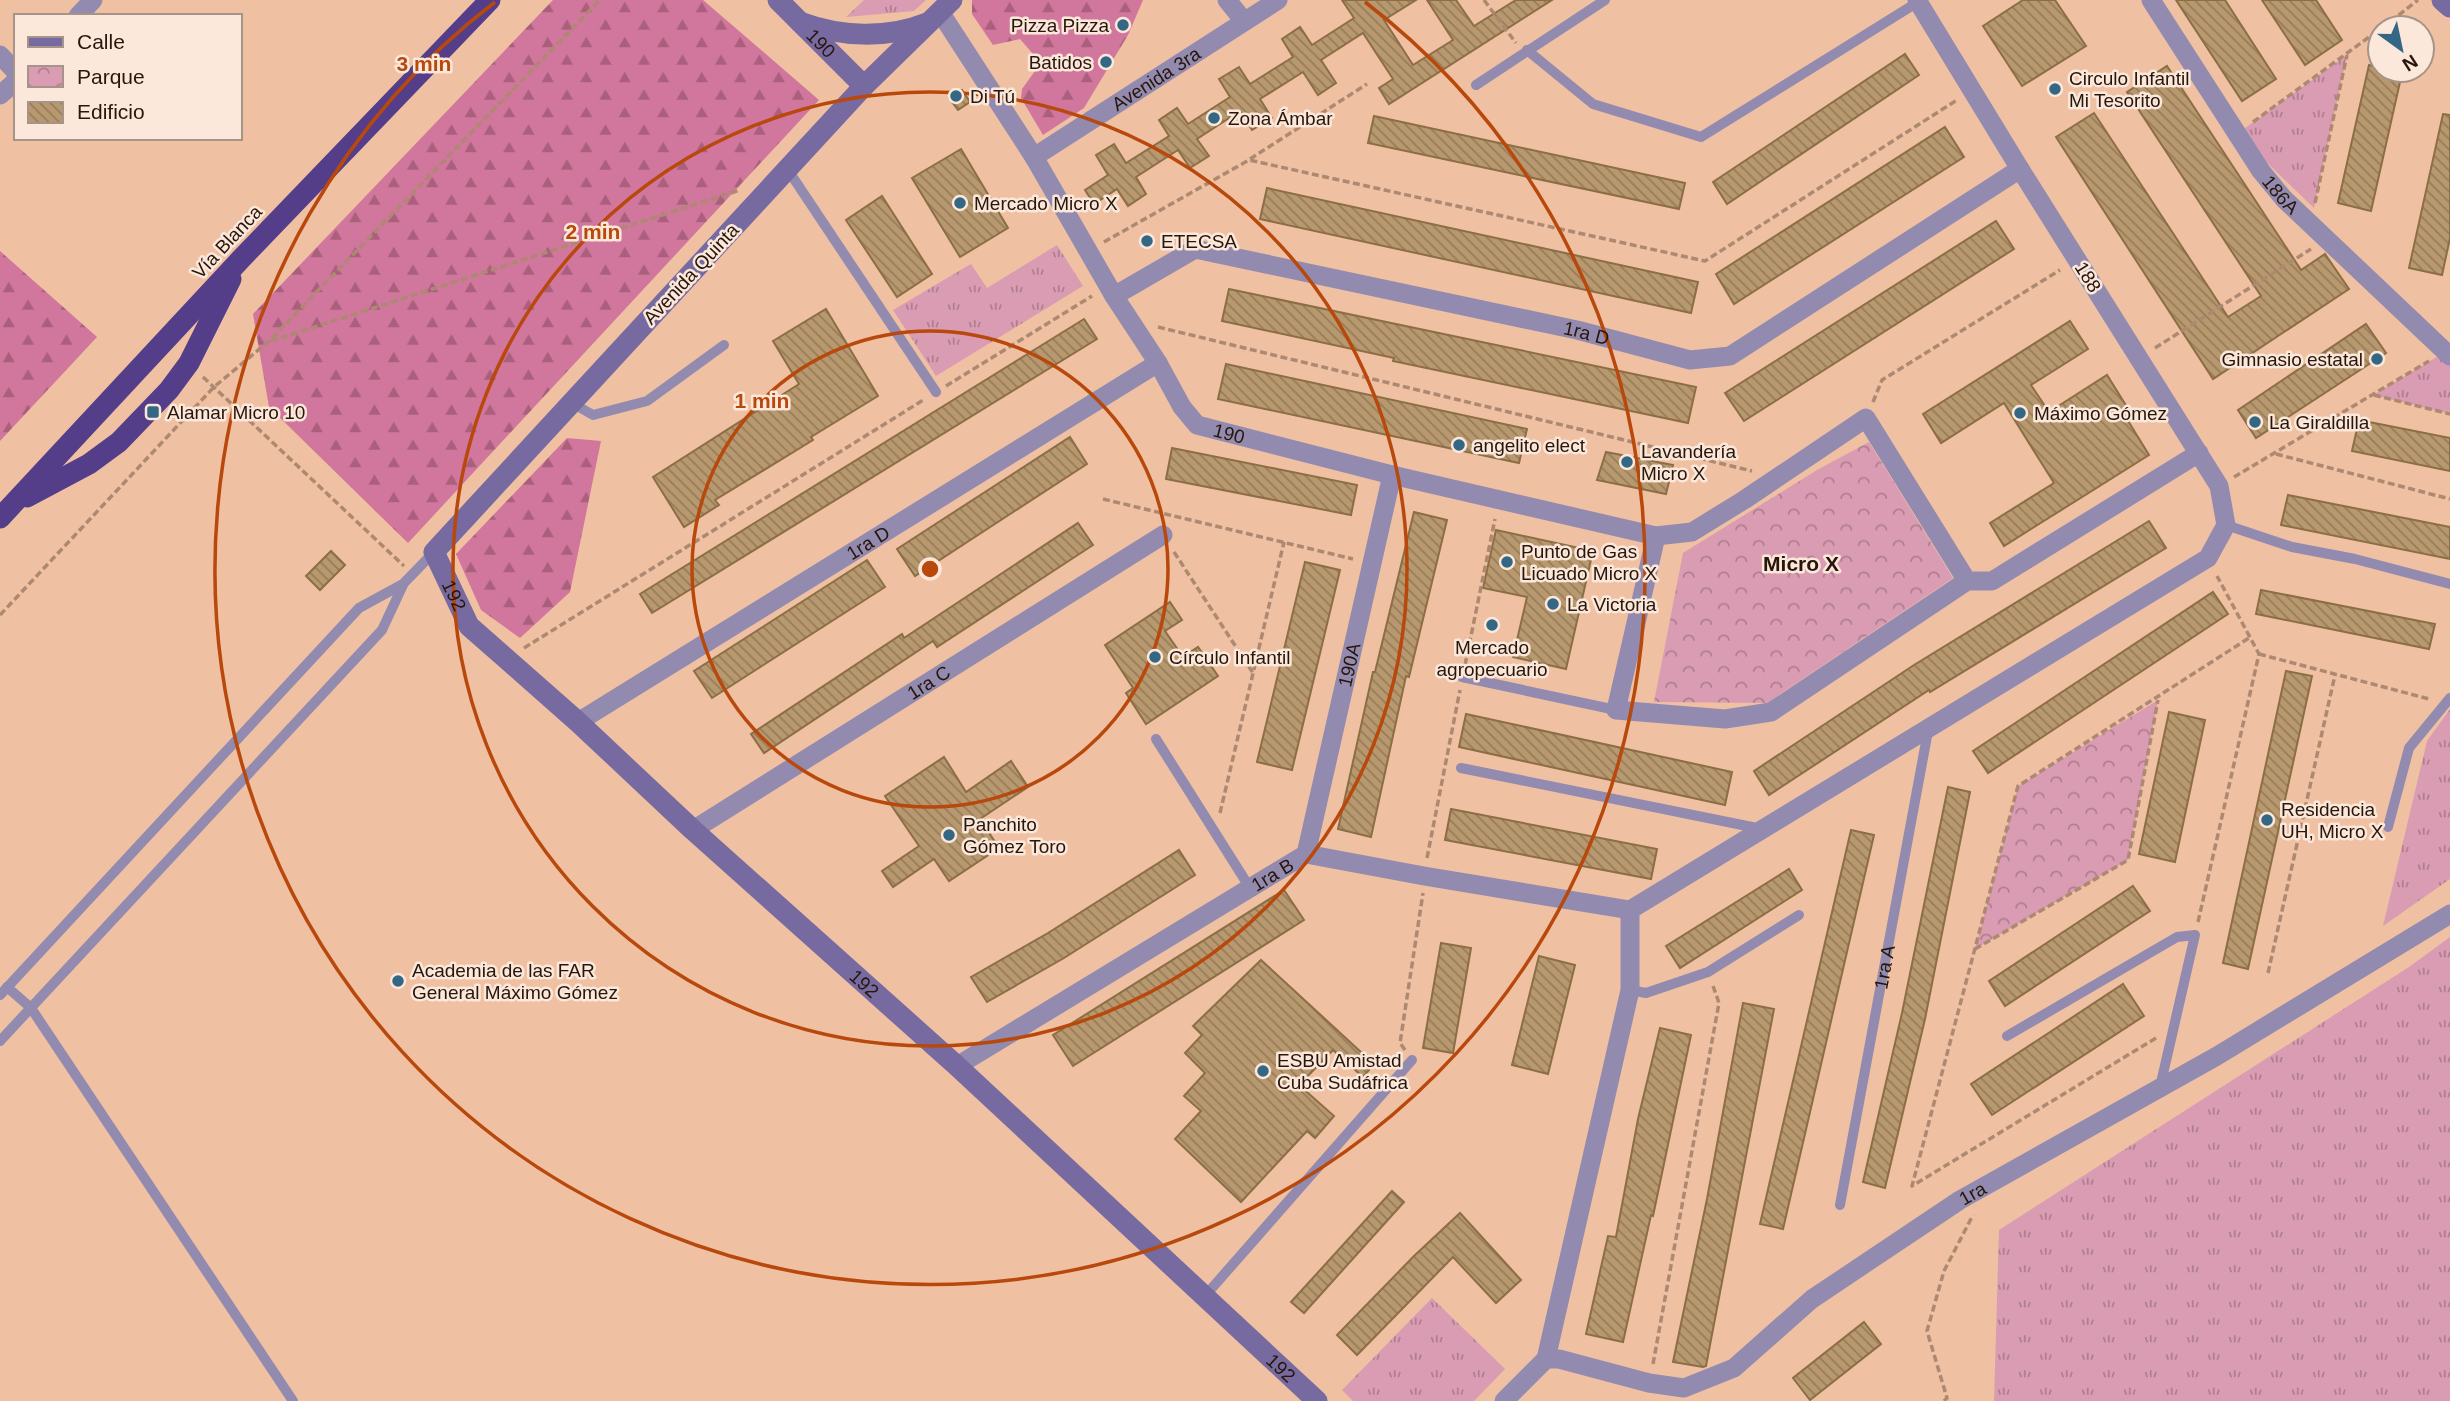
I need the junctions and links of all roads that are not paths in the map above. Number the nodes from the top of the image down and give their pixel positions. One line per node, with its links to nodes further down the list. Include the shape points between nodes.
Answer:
1 (93, 0): 13 (street)
2 (477, 0): 14 (highway)
3 (490, 0): 14 (highway, Vía Blanca)
4 (778, 0): 16 (street, 190)
5 (1227, 0): 15 (street)
6 (1278, 0): 15 (street, Avenida 3ra)
7 (1605, 0): 17 (lane)
8 (2151, 0): 30 (street, 186A, via 2261,171 2284,199)
9 (2442, 0): 11 (street)
10 (1918, 1): 17 (lane, via 1701,137 1593,104); 25 (street, 188)
11 (2450, 7)
12 (941, 11): 16 (street, via 909,30 865,34 825,31); 22 (street, Avenida Quinta); 24 (street, 190)
13 (80, 14)
14 (470, 21): 27 (highway, Vía Blanca)
15 (1244, 21): 24 (street, Avenida 3ra)
16 (800, 22): 22 (street, 190)
17 (1527, 50): 21 (lane)
18 (0, 55): 19 (street)
19 (14, 70)
20 (14, 82): 23 (street)
21 (1476, 85)
22 (864, 86): 26 (street, Avenida Quinta)
23 (0, 95)
24 (1034, 157): 28 (street, 190)
25 (2020, 169): 28 (street, 1ra D, via 1730,356 1690,360 1577,330 1195,249); 34 (street, 188)
26 (789, 170): 32 (lane); 33 (street, Avenida Quinta)
27 (240, 260): 36 (highway, Vía Blanca); 36 (highway, via 189,363 169,390 119,443)
28 (1111, 291): 31 (street, 190)
29 (724, 345): 33 (lane, via 647,401 593,415)
30 (2448, 354)
31 (1158, 363): 35 (street, 190, via 1197,425); 47 (street, 1ra D)
32 (936, 392)
33 (572, 403): 40 (street, Avenida Quinta)
34 (2199, 453): 37 (street, 188, via 2219,486); 41 (street, via 1992,581)
35 (1392, 475): 39 (street, 190); 54 (street, 190A)
36 (6, 512)
37 (2226, 525): 43 (lane, via 2292,547); 48 (street, via 2208,558)
38 (1163, 535): 53 (street, 1ra C)
39 (1656, 536): 41 (street, 190, via 1692,532 1866,418); 46 (street)
40 (434, 552): 42 (lane); 47 (street, 192, via 469,626)
41 (1967, 581): 46 (street, via 1771,712 1726,719)
42 (403, 584): 60 (lane, via 359,608); 61 (lane, via 382,630)
43 (2450, 584)
44 (1462, 677): 46 (lane)
45 (2448, 701): 51 (lane, via 2409,748)
46 (1616, 710)
47 (578, 722): 53 (street, 192)
48 (1928, 729): 52 (street); 67 (lane, 1ra A)
49 (1156, 738): 55 (lane)
50 (1461, 768): 52 (lane)
51 (2388, 827)
52 (1763, 829): 56 (street)
53 (693, 830): 65 (street, 192)
54 (1306, 854): 55 (street, 1ra B); 56 (street, 1ra B)
55 (1250, 888): 65 (street, 1ra B)
56 (1630, 910): 59 (street)
57 (2450, 914): 66 (street, 1ra)
58 (1799, 915): 59 (lane, via 1708,972 1646,993)
59 (1630, 990): 69 (street)
60 (4, 991): 61 (lane)
61 (31, 1008): 63 (lane); 70 (lane)
62 (2007, 1037): 66 (lane, via 2177,937 2195,935)
63 (0, 1041)
64 (1412, 1060): 68 (lane)
65 (957, 1066): 68 (street, 192)
66 (2160, 1088): 69 (street, 1ra, via 1960,1200 1812,1299 1734,1368 1684,1388)
67 (1840, 1205)
68 (1205, 1296): 71 (street, 192)
69 (1546, 1359): 72 (street)
70 (293, 1401)
71 (1317, 1401)
72 (1504, 1401)

